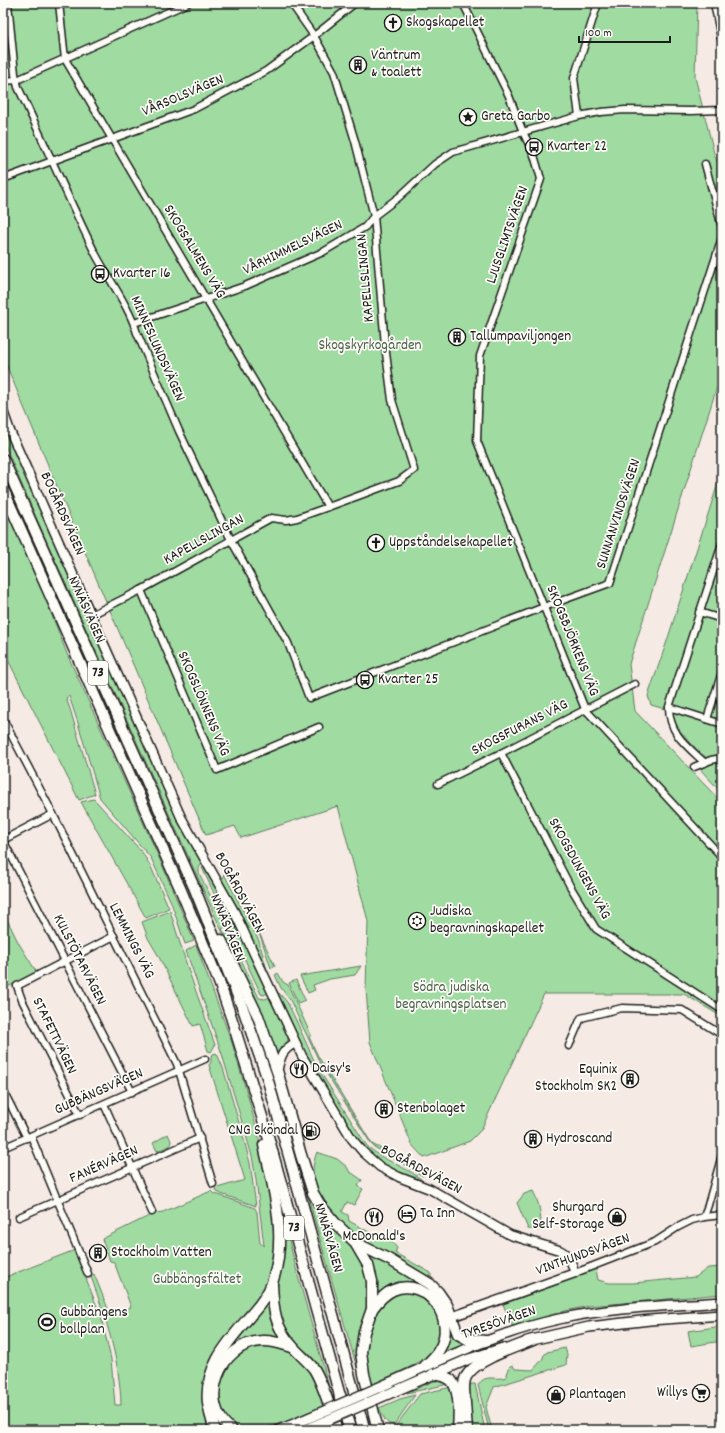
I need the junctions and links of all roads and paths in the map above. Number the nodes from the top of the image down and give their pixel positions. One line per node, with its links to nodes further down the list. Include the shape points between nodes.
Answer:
1 (8, 3): 12 (street, MINNESLUNDSVÄGEN)
2 (59, 3): 11 (street, SKOGSALMENS VÄG)
3 (188, 3): 11 (street)
4 (291, 3): 9 (street, KAPELLSLINGAN)
5 (355, 3): 9 (street, VÅRSOLSVÄGEN)
6 (463, 3): 16 (street, LJUSGLIMTSVÄGEN, via 509,96)
7 (598, 3): 15 (street, via 574,78)
8 (715, 3): 10 (street)
9 (314, 36): 17 (street, VÅRSOLSVÄGEN, via 266,71 230,91 194,109); 21 (street, KAPELLSLINGAN, via 334,72)
10 (722, 38)
11 (65, 59): 12 (street); 17 (street, SKOGSALMENS VÄG)
12 (16, 80): 13 (street); 18 (street, MINNESLUNDSVÄGEN)
13 (3, 81)
14 (722, 110): 15 (street, VÅRHIMMELSVÄGEN, via 625,110)
15 (579, 116): 16 (street, VÅRHIMMELSVÄGEN)
16 (523, 132): 21 (street, VÅRHIMMELSVÄGEN, via 453,152 435,164); 27 (street, LJUSGLIMTSVÄGEN, via 534,155 541,179 480,356)
17 (112, 139): 18 (street, VÅRSOLSVÄGEN); 24 (street, SKOGSALMENS VÄG)
18 (52, 160): 20 (street, VÅRSOLSVÄGEN); 25 (street, MINNESLUNDSVÄGEN, via 103,268)
19 (705, 164): 22 (street)
20 (3, 179)
21 (374, 216): 24 (street, VÅRHIMMELSVÄGEN, via 364,227 322,252); 30 (street, KAPELLSLINGAN, via 392,400 414,470 399,481)
22 (722, 227)
23 (722, 238): 34 (street, SUNNANVINDSVÄGEN, via 610,583)
24 (207, 300): 25 (street, VÅRHIMMELSVÄGEN); 30 (street, SKOGSALMENS VÄG)
25 (134, 323): 31 (street, MINNESLUNDSVÄGEN, via 179,431)
26 (3, 411): 36 (street, BOGÅRDSVÄGEN)
27 (477, 441): 34 (street, SKOGSBJÖRKENS VÄG)
28 (3, 459): 55 (highway, NYNÄSVÄGEN / 73)
29 (3, 489): 64 (highway, NYNÄSVÄGEN / 73, via 196,923)
30 (328, 507): 31 (street, KAPELLSLINGAN, via 286,520 271,518)
31 (231, 540): 33 (street, KAPELLSLINGAN); 40 (street, MINNESLUNDSVÄGEN, via 288,643)
32 (722, 544): 35 (street)
33 (141, 590): 36 (street, KAPELLSLINGAN); 46 (street, SKOGSLÖNNENS VÄG, via 217,770)
34 (544, 607): 40 (street, SUNNANVINDSVÄGEN); 42 (street, SKOGSBJÖRKENS VÄG)
35 (700, 612): 37 (street); 41 (street)
36 (90, 615): 61 (street, BOGÅRDSVÄGEN, via 181,817 235,913)
37 (722, 619)
38 (722, 672): 44 (street)
39 (635, 684): 42 (street, SKOGSFURANS VÄG)
40 (309, 698)
41 (669, 707): 44 (street); 49 (street, via 675,733)
42 (585, 709): 47 (street, SKOGSFURANS VÄG); 54 (street, SKOGSBJÖRKENS VÄG)
43 (3, 719): 52 (street, LEMMINGS VÄG)
44 (707, 719): 45 (street)
45 (722, 724)
46 (319, 727)
47 (501, 753): 51 (street, SKOGSFURANS VÄG); 58 (street, SKOGSDUNGENS VÄG, via 570,886 596,929)
48 (722, 758): 49 (street)
49 (705, 763): 50 (street)
50 (694, 767)
51 (438, 784)
52 (53, 814): 53 (street); 56 (street, LEMMINGS VÄG)
53 (3, 840): 57 (street, KULSTÖTARVÄGEN)
54 (722, 857)
55 (194, 887): 59 (highway, NYNÄSVÄGEN / 73); 66 (highway, via 258,1016)
56 (114, 936): 57 (street); 65 (street, LEMMINGS VÄG)
57 (66, 962): 68 (street, KULSTÖTARVÄGEN); 70 (street, STAFETTVÄGEN, via 17,986 17,990)
58 (722, 1010)
59 (245, 1014): 66 (highway); 96 (highway, NYNÄSVÄGEN / 73, via 267,1077)
60 (722, 1035): 62 (street, via 682,1010 622,1008 581,1018)
61 (295, 1043): 66 (street, via 281,1055); 83 (street, BOGÅRDSVÄGEN, via 352,1138 380,1168 430,1189 510,1235 566,1253)
62 (569, 1046)
63 (205, 1059): 65 (street, GUBBÄNGSVÄGEN)
64 (245, 1060): 85 (highway, via 278,1207 280,1248); 95 (highway, NYNÄSVÄGEN / 73)
65 (179, 1071): 68 (street, GUBBÄNGSVÄGEN); 72 (street, LEMMINGS VÄG)
66 (277, 1072): 82 (highway, via 313,1193 335,1223)
67 (3, 1090): 71 (street)
68 (132, 1092): 69 (street, GUBBÄNGSVÄGEN)
69 (104, 1104): 70 (street, GUBBÄNGSVÄGEN); 75 (street)
70 (80, 1115): 71 (street, GUBBÄNGSVÄGEN)
71 (29, 1137): 73 (street, GUBBÄNGSVÄGEN); 77 (street)
72 (200, 1138): 75 (street, FANÉRVÄGEN); 76 (street, LEMMINGS VÄG)
73 (3, 1148)
74 (722, 1155): 81 (street)
75 (132, 1167): 77 (street, FANÉRVÄGEN); 78 (street)
76 (213, 1184)
77 (58, 1200): 80 (street, FANÉRVÄGEN); 84 (street)
78 (152, 1212)
79 (722, 1215): 81 (street, VINTHUNDSVÄGEN)
80 (19, 1217)
81 (704, 1217): 83 (street, VINTHUNDSVÄGEN, via 678,1227 655,1242)
82 (354, 1241): 87 (highway, via 371,1272); 89 (highway, via 430,1284 444,1299)
83 (575, 1272): 89 (street, VINTHUNDSVÄGEN)
84 (88, 1274)
85 (272, 1284): 92 (highway, via 276,1320); 98 (highway, via 263,1301 220,1353 214,1366 209,1380 208,1404)
86 (722, 1302): 91 (main road, TYRESÖVÄGEN, via 578,1315 529,1326)
87 (372, 1308): 89 (highway, via 393,1290 407,1288 430,1296); 104 (highway, via 361,1352)
88 (722, 1315): 90 (main road, TYRESÖVÄGEN, via 589,1327)
89 (447, 1318): 91 (highway, via 462,1338); 93 (highway, via 442,1345)
90 (533, 1340): 94 (main road, TYRESÖVÄGEN, via 469,1359); 106 (highway, via 490,1358 467,1374 464,1389)
91 (485, 1341): 93 (main road, TYRESÖVÄGEN)
92 (293, 1348): 99 (highway, via 262,1340 240,1347 228,1357 219,1374 215,1395 220,1419); 101 (highway, via 314,1369)
93 (425, 1366): 100 (main road, TYRESÖVÄGEN, bridge)
94 (433, 1374): 97 (main road, TYRESÖVÄGEN, bridge); 105 (highway, via 447,1377 454,1385 458,1406)
95 (340, 1396): 102 (highway, NYNÄSVÄGEN / 73)
96 (361, 1418): 103 (highway, NYNÄSVÄGEN / 73)
97 (307, 1429)
98 (215, 1430)
99 (232, 1430)
100 (279, 1430)
101 (337, 1430)
102 (350, 1430)
103 (364, 1430)
104 (378, 1430)
105 (458, 1430)
106 (467, 1430)

